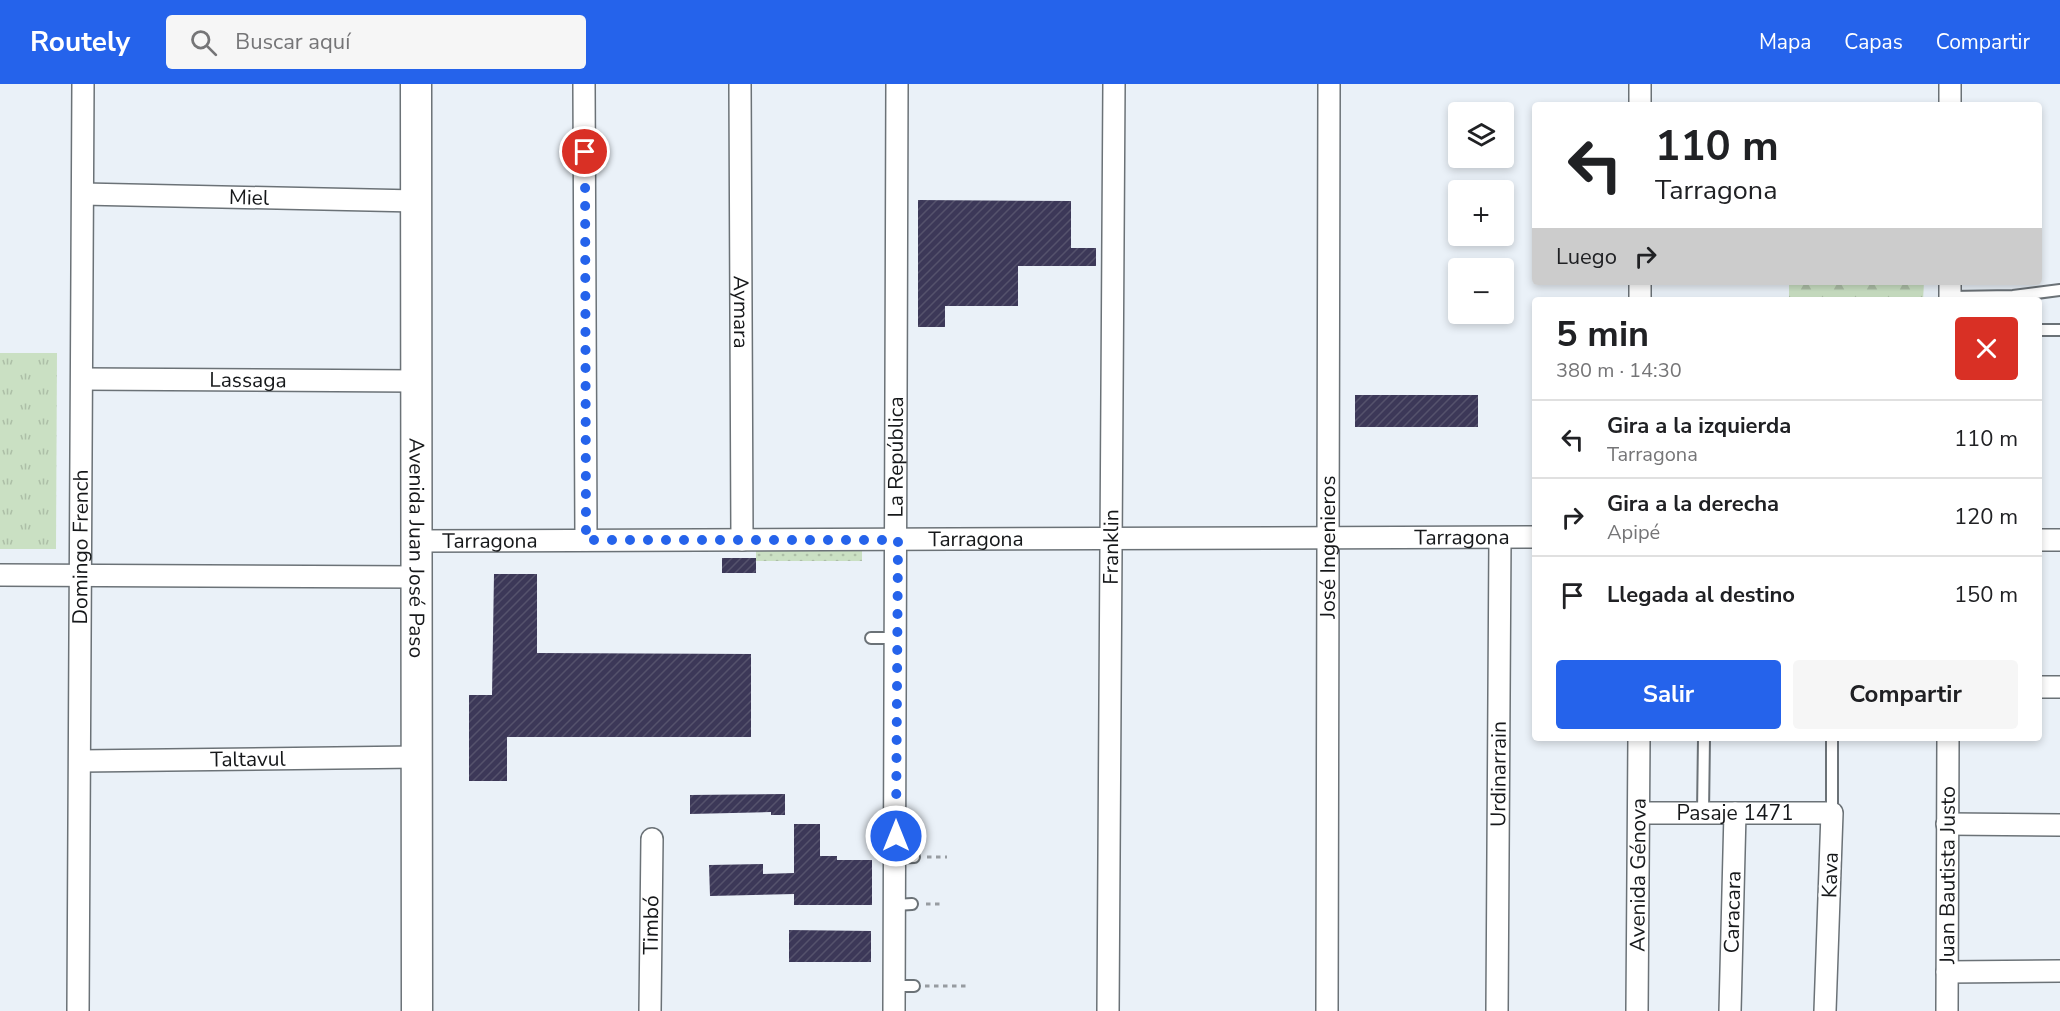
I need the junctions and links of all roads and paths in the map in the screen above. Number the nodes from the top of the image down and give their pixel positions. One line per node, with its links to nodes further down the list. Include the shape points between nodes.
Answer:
1 (83, 84): 12 (street, Domingo French)
2 (416, 84): 13 (main road, Avenida Juan José Paso)
3 (584, 84): 24 (street)
4 (740, 84): 25 (street, Aymara)
5 (897, 84): 26 (street, La República)
6 (1114, 84): 23 (street, Franklin)
7 (1329, 84): 22 (street, José Ingenieros)
8 (1640, 84): 10 (street)
9 (1950, 84): 11 (street)
10 (1640, 102)
11 (1950, 102)
12 (83, 194): 13 (street, Miel); 18 (street, Domingo French)
13 (416, 201): 19 (main road, Avenida Juan José Paso)
14 (2060, 290): 15 (lane, via 2013,296)
15 (1950, 293)
16 (2042, 330): 17 (lane)
17 (2060, 330)
18 (82, 379): 19 (street, Lassaga); 31 (street, Domingo French)
19 (416, 381): 29 (main road, Avenida Juan José Paso)
20 (1500, 537): 21 (street, Tarragona); 22 (street, Tarragona); 62 (street, Urdinarrain)
21 (1532, 537)
22 (1328, 538): 23 (street, Tarragona); 61 (street, José Ingenieros)
23 (1111, 539): 26 (street, Tarragona); 60 (street, Franklin)
24 (586, 540): 25 (street, Tarragona); 29 (street, Tarragona)
25 (742, 540): 26 (street, Tarragona)
26 (898, 540): 34 (street, La República)
27 (2042, 540): 28 (street)
28 (2060, 540)
29 (416, 541): 32 (main road, Avenida Juan José Paso)
30 (0, 575): 31 (street)
31 (81, 575): 32 (street); 42 (street, Domingo French)
32 (417, 577): 41 (main road, Avenida Juan José Paso)
33 (871, 638): 34 (lane)
34 (897, 638): 51 (street, La República)
35 (2042, 687): 36 (street)
36 (2060, 687)
37 (1639, 741): 43 (street, Avenida Génova)
38 (1704, 741): 44 (lane)
39 (1832, 741): 46 (lane, Kava)
40 (1948, 741): 47 (street, Juan Bautista Justo)
41 (417, 757): 42 (street, Taltavul); 57 (main road, Avenida Juan José Paso)
42 (80, 761): 56 (street, Domingo French)
43 (1639, 813): 44 (street, Pasaje 1471); 63 (street, Avenida Génova)
44 (1703, 813): 45 (street, Pasaje 1471)
45 (1735, 813): 46 (street, Pasaje 1471); 64 (street, Caracara)
46 (1832, 813): 65 (street, Kava)
47 (1947, 824): 48 (street); 52 (street, Juan Bautista Justo)
48 (2060, 825)
49 (652, 839): 58 (street, Timbó)
50 (947, 857): 51 (path)
51 (904, 858): 54 (street, La República)
52 (1947, 972): 53 (street); 66 (street, Juan Bautista Justo)
53 (2060, 972)
54 (905, 986): 55 (path); 59 (street, La República)
55 (966, 986)
56 (78, 1011)
57 (417, 1011)
58 (650, 1011)
59 (894, 1011)
60 (1108, 1011)
61 (1327, 1011)
62 (1497, 1011)
63 (1637, 1011)
64 (1730, 1011)
65 (1826, 1011)
66 (1947, 1011)

